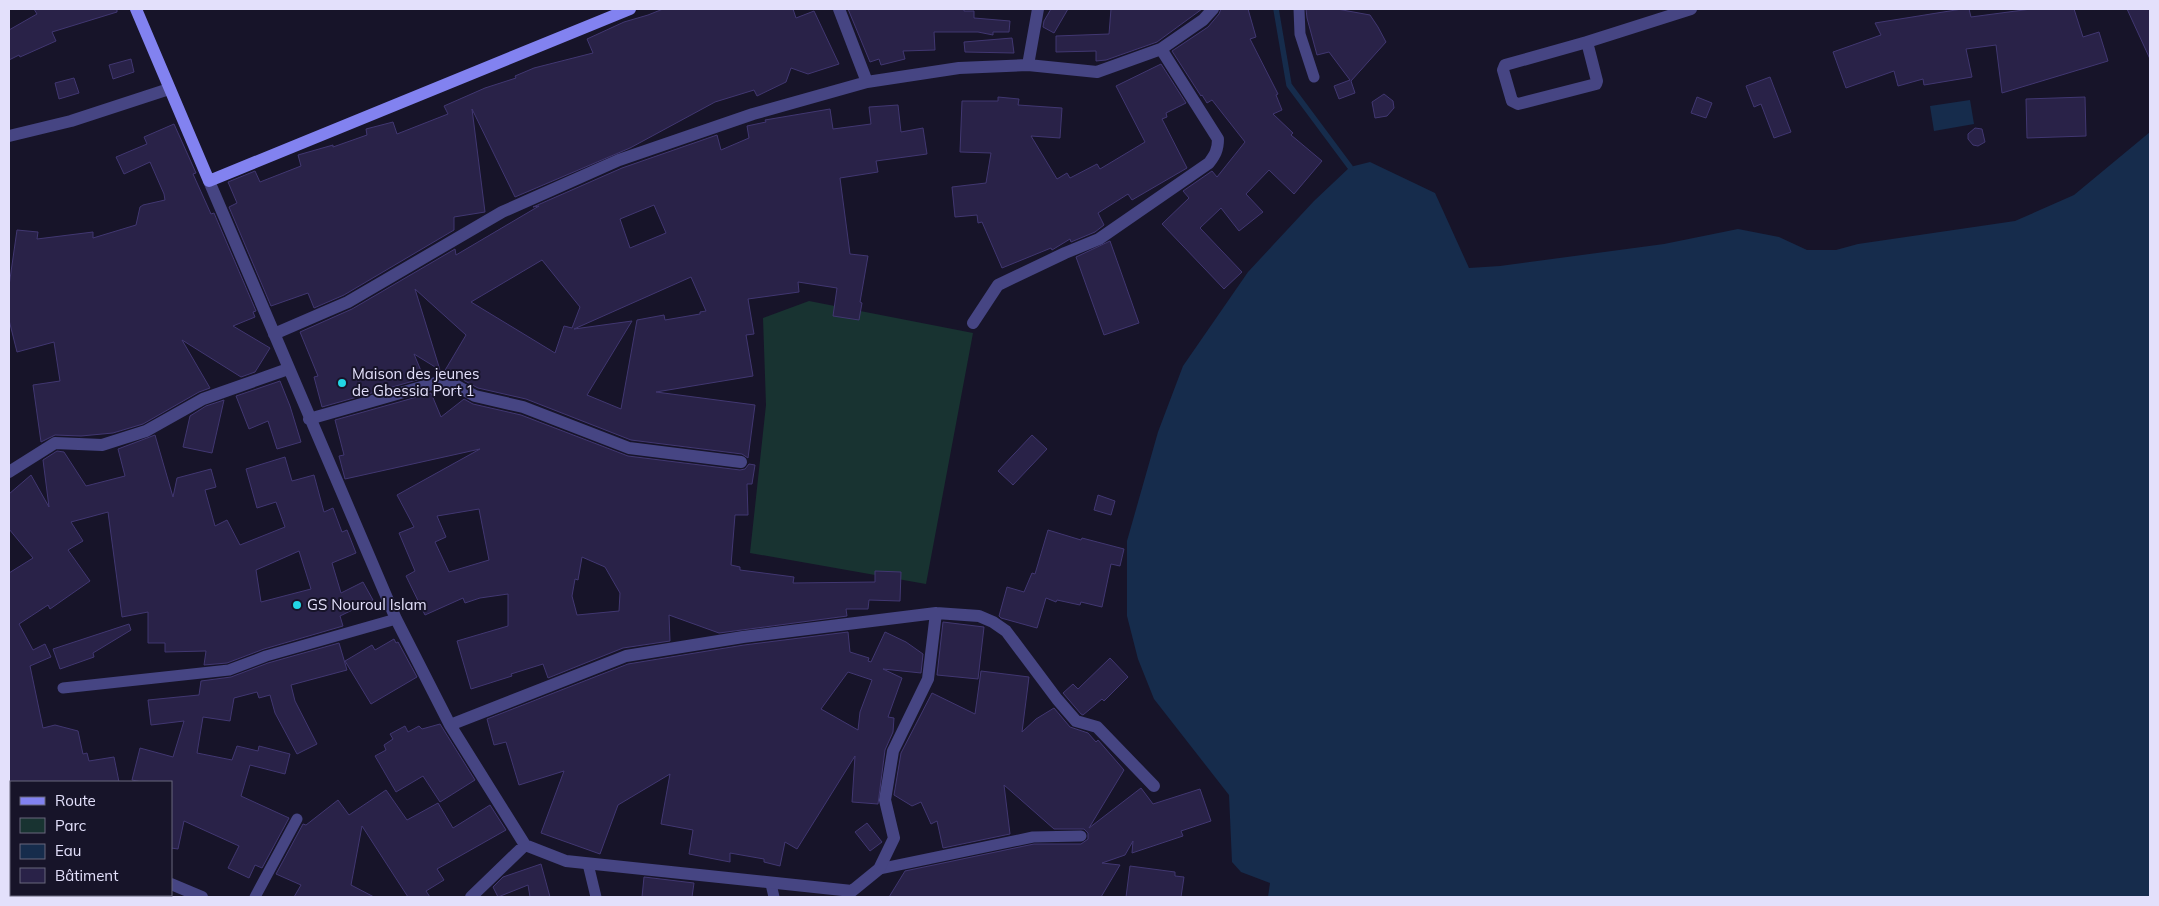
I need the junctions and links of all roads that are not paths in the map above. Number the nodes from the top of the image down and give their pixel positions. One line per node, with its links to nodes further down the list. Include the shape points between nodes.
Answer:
1 (136, 9): 13 (street)
2 (630, 9): 15 (street)
3 (839, 9): 12 (street)
4 (1038, 9): 10 (street)
5 (1213, 9): 9 (street, via 1203,20)
6 (1299, 9): 11 (lane, via 1300,34)
7 (1691, 9): 8 (street)
8 (1587, 42): 8 (street, via 1596,84 1518,104 1512,101 1504,66)
9 (1161, 49): 10 (street, via 1098,72); 16 (street, via 1218,139 1215,156 1099,240 998,285)
10 (1028, 66): 12 (street, via 959,68)
11 (1314, 77)
12 (867, 82): 17 (street, via 753,114 620,160 502,212 348,302)
13 (169, 89): 14 (street, via 71,121); 15 (street)
14 (9, 136)
15 (209, 181): 17 (street)
16 (974, 323)
17 (274, 334): 18 (street)
18 (288, 369): 19 (street); 21 (street, via 203,399 146,432 102,445 55,443)
19 (309, 419): 20 (street, via 446,380 475,396 523,407 629,448); 23 (street)
20 (741, 462)
21 (9, 472)
22 (936, 612): 25 (street, via 626,656); 26 (street, via 979,616 1006,631 1076,721 1097,727); 31 (street, via 928,679 893,751 885,800 894,838)
23 (396, 619): 24 (lane, via 266,656 229,670); 25 (street)
24 (63, 688)
25 (450, 725): 29 (street)
26 (1154, 786)
27 (297, 819): 35 (lane)
28 (1081, 836): 31 (lane, via 1033,837)
29 (525, 845): 30 (street, via 566,861); 36 (street)
30 (588, 864): 33 (street); 37 (lane)
31 (878, 868): 33 (street, via 852,891)
32 (172, 884): 34 (street)
33 (771, 884): 38 (lane)
34 (202, 897)
35 (255, 897)
36 (471, 897)
37 (596, 897)
38 (774, 897)

